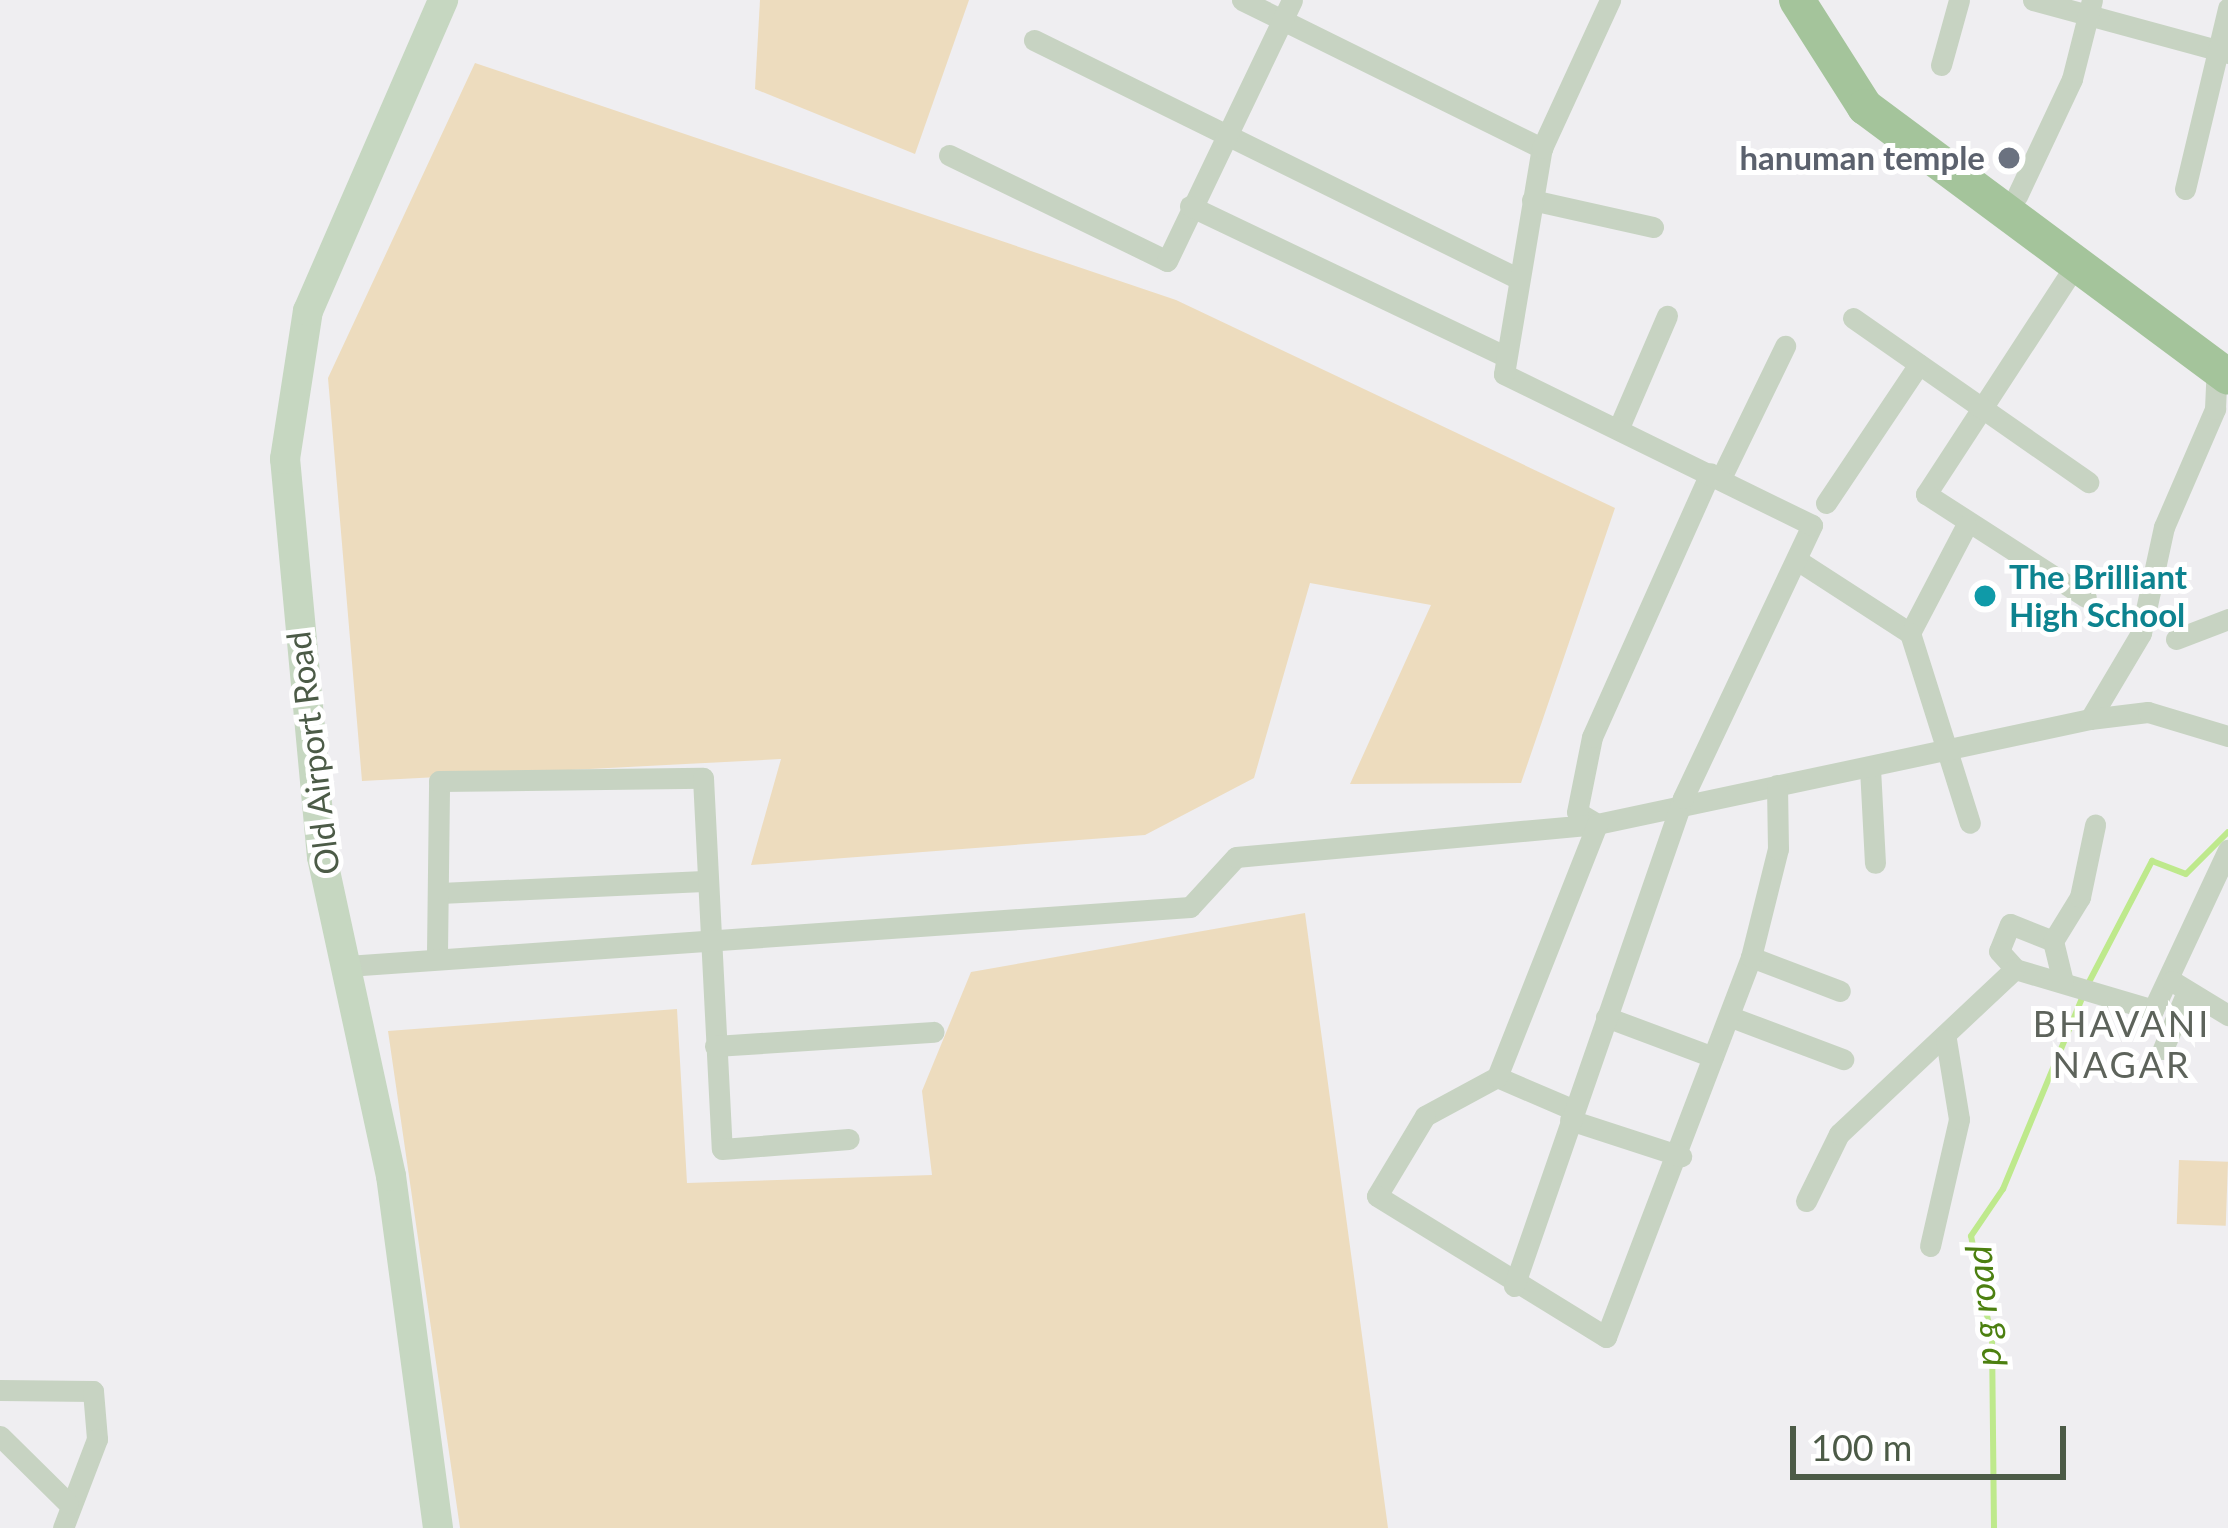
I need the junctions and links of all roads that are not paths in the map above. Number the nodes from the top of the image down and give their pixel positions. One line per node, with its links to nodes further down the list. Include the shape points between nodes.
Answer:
1 (443, 0): 58 (main road, Old Airport Road, via 308,311 289,388 306,737)
2 (1242, 0): 10 (street)
3 (1797, 0): 22 (highway, via 1865,107)
4 (1824, 0): 18 (highway, via 1838,43 1873,87)
5 (1959, 0): 13 (street)
6 (2033, 0): 8 (street)
7 (1601, 3): 15 (street)
8 (2090, 8): 12 (street); 18 (street)
9 (2228, 8): 12 (street)
10 (1287, 10): 14 (street); 15 (street)
11 (1034, 40): 14 (street)
12 (2222, 51): 17 (street)
13 (1941, 65)
14 (1223, 133): 20 (street); 23 (street)
15 (1542, 148): 19 (street)
16 (949, 154): 20 (street, via 1168,261)
17 (2185, 189)
18 (2017, 196): 29 (highway)
19 (1532, 200): 21 (street); 23 (street)
20 (1190, 206): 27 (street)
21 (1653, 227)
22 (2081, 258): 29 (highway); 30 (street)
23 (1517, 278): 27 (street)
24 (1667, 316): 31 (street)
25 (1853, 318): 28 (street)
26 (1784, 346): 32 (street)
27 (1504, 356): 31 (street, via 1514,385)
28 (1919, 364): 30 (street); 34 (street)
29 (2224, 364): 41 (street, via 2215,409 2164,527 2141,632)
30 (1982, 407): 33 (street); 35 (street, via 1926,494)
31 (1620, 425): 32 (street)
32 (1715, 476): 36 (street, via 1812,525); 48 (street, via 1592,737 1577,812)
33 (2088, 482)
34 (1826, 503)
35 (1966, 526): 37 (street); 39 (street)
36 (1797, 560): 39 (street); 46 (street)
37 (2086, 597)
38 (2228, 619): 40 (street)
39 (1910, 633): 43 (street)
40 (2176, 639)
41 (2090, 718): 42 (street, via 2148,712); 43 (street)
42 (2228, 736)
43 (1946, 750): 44 (street); 47 (street)
44 (1870, 768): 45 (street); 51 (street)
45 (1777, 784): 46 (street); 57 (street, via 1778,849)
46 (1683, 798): 48 (street); 64 (street)
47 (1970, 823)
48 (1597, 824): 54 (street, via 1236,857 1190,907); 72 (street)
49 (2095, 825): 55 (street, via 2080,896)
50 (2228, 850): 61 (street)
51 (1875, 863)
52 (704, 881): 53 (street); 53 (street, via 703,778 439,781); 54 (street)
53 (440, 893): 56 (street)
54 (704, 939): 56 (street); 68 (street)
55 (2053, 941): 59 (street, via 2010,925 1999,951); 60 (street)
56 (437, 952): 58 (street)
57 (1751, 957): 62 (street); 65 (street)
58 (347, 966): 83 (main road, Old Airport Road, via 392,1177)
59 (2015, 969): 60 (street); 67 (street)
60 (2063, 982): 61 (street, via 2126,1009 2153,1010)
61 (2179, 987): 63 (street); 69 (street)
62 (1840, 991)
63 (2228, 1015)
64 (1606, 1017): 70 (street); 73 (street)
65 (1731, 1017): 70 (street); 71 (street)
66 (934, 1032): 68 (street)
67 (1946, 1040): 76 (street, via 1839,1134); 77 (street, via 1959,1119)
68 (715, 1046): 74 (street, via 722,1149)
69 (2163, 1049)
70 (1713, 1057): 75 (street)
71 (1843, 1059)
72 (1497, 1077): 73 (street); 78 (street, via 1425,1116 1375,1187)
73 (1572, 1115): 75 (street); 78 (street)
74 (849, 1139)
75 (1681, 1156): 78 (street, via 1616,1330 1606,1337)
76 (1806, 1201)
77 (1930, 1246)
78 (1514, 1286)
79 (0, 1390): 81 (street, via 93,1391 97,1438)
80 (0, 1436): 81 (street)
81 (68, 1503): 82 (street)
82 (63, 1528)
83 (438, 1528)

